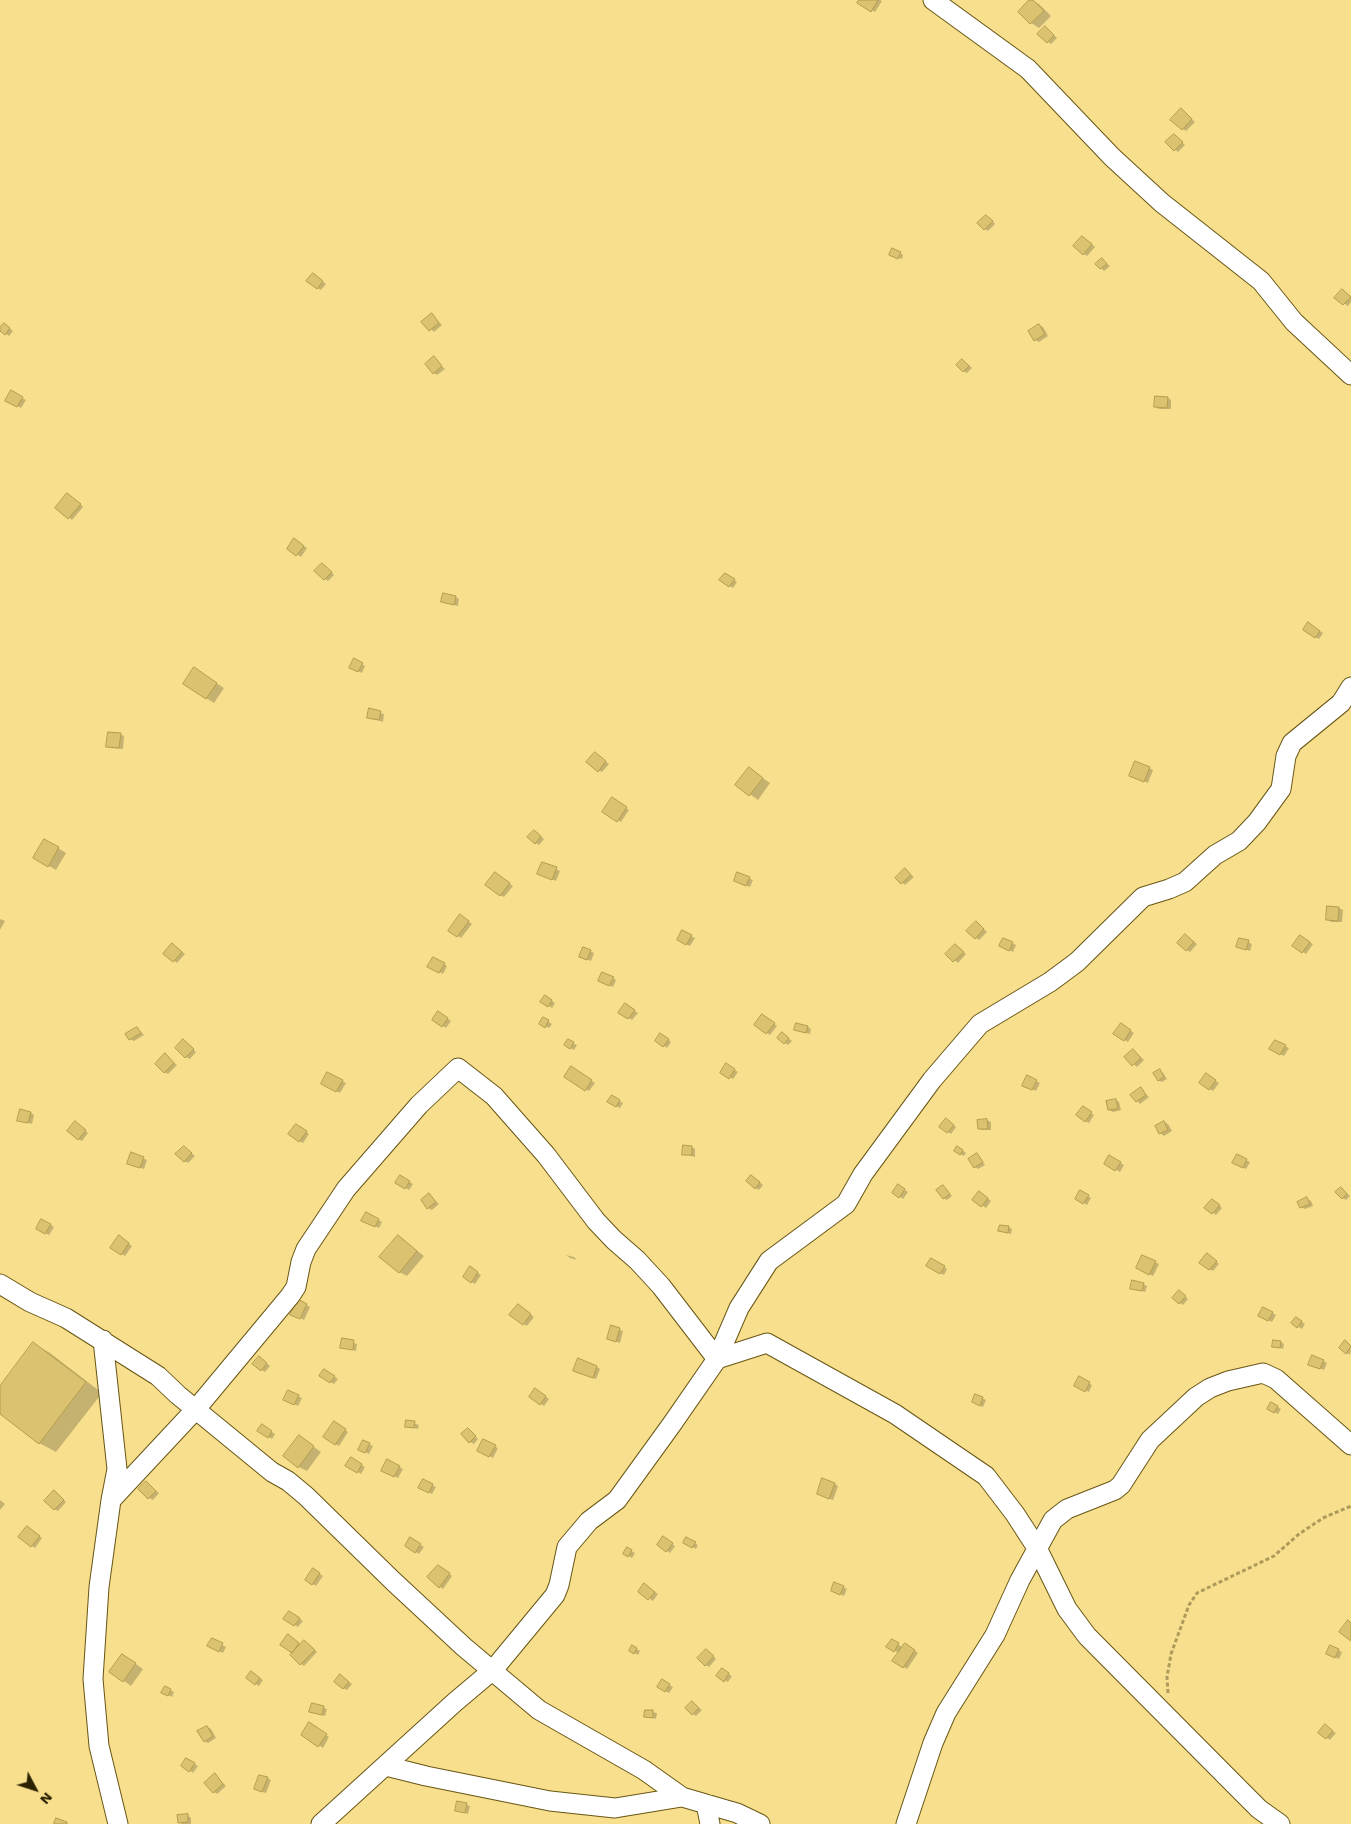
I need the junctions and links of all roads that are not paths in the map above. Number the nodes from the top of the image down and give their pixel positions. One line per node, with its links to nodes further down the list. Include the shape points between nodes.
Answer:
1 (933, 0): 2 (street, via 1028,69 1112,157 1162,203 1261,281 1294,322)
2 (1351, 375)
3 (1351, 687): 6 (street, via 1341,703 1292,744 1286,756 1281,789 1239,841 1215,855 1184,882 1143,897 1077,962 980,1024 896,1128 846,1204 769,1261 739,1308)
4 (0, 1284): 5 (street)
5 (102, 1340): 7 (street, via 158,1376); 9 (street, via 117,1470)
6 (716, 1359): 7 (street, via 661,1286 596,1221 546,1155 494,1096 458,1068 419,1105 346,1189 306,1249 296,1287 290,1296); 10 (street, via 767,1343 895,1414 986,1476); 11 (street, via 617,1500 589,1521 571,1542 555,1595)
7 (196, 1409): 9 (street); 11 (street, via 306,1496 393,1581)
8 (1351, 1445): 10 (street, via 1271,1376 1263,1373 1228,1381 1196,1397 1150,1440 1115,1490 1067,1509 1054,1520)
9 (111, 1500): 15 (street, via 99,1587 93,1679 99,1746)
10 (1037, 1548): 19 (street, via 995,1635 946,1713); 20 (street, via 1068,1609 1087,1636 1259,1809)
11 (493, 1670): 12 (street); 13 (street, via 539,1710 644,1770)
12 (386, 1766): 13 (street, via 550,1801 615,1808); 16 (street)
13 (682, 1797): 14 (street)
14 (706, 1804): 17 (street); 18 (street)
15 (118, 1824)
16 (321, 1824)
17 (710, 1824)
18 (760, 1824)
19 (906, 1824)
20 (1280, 1824)

